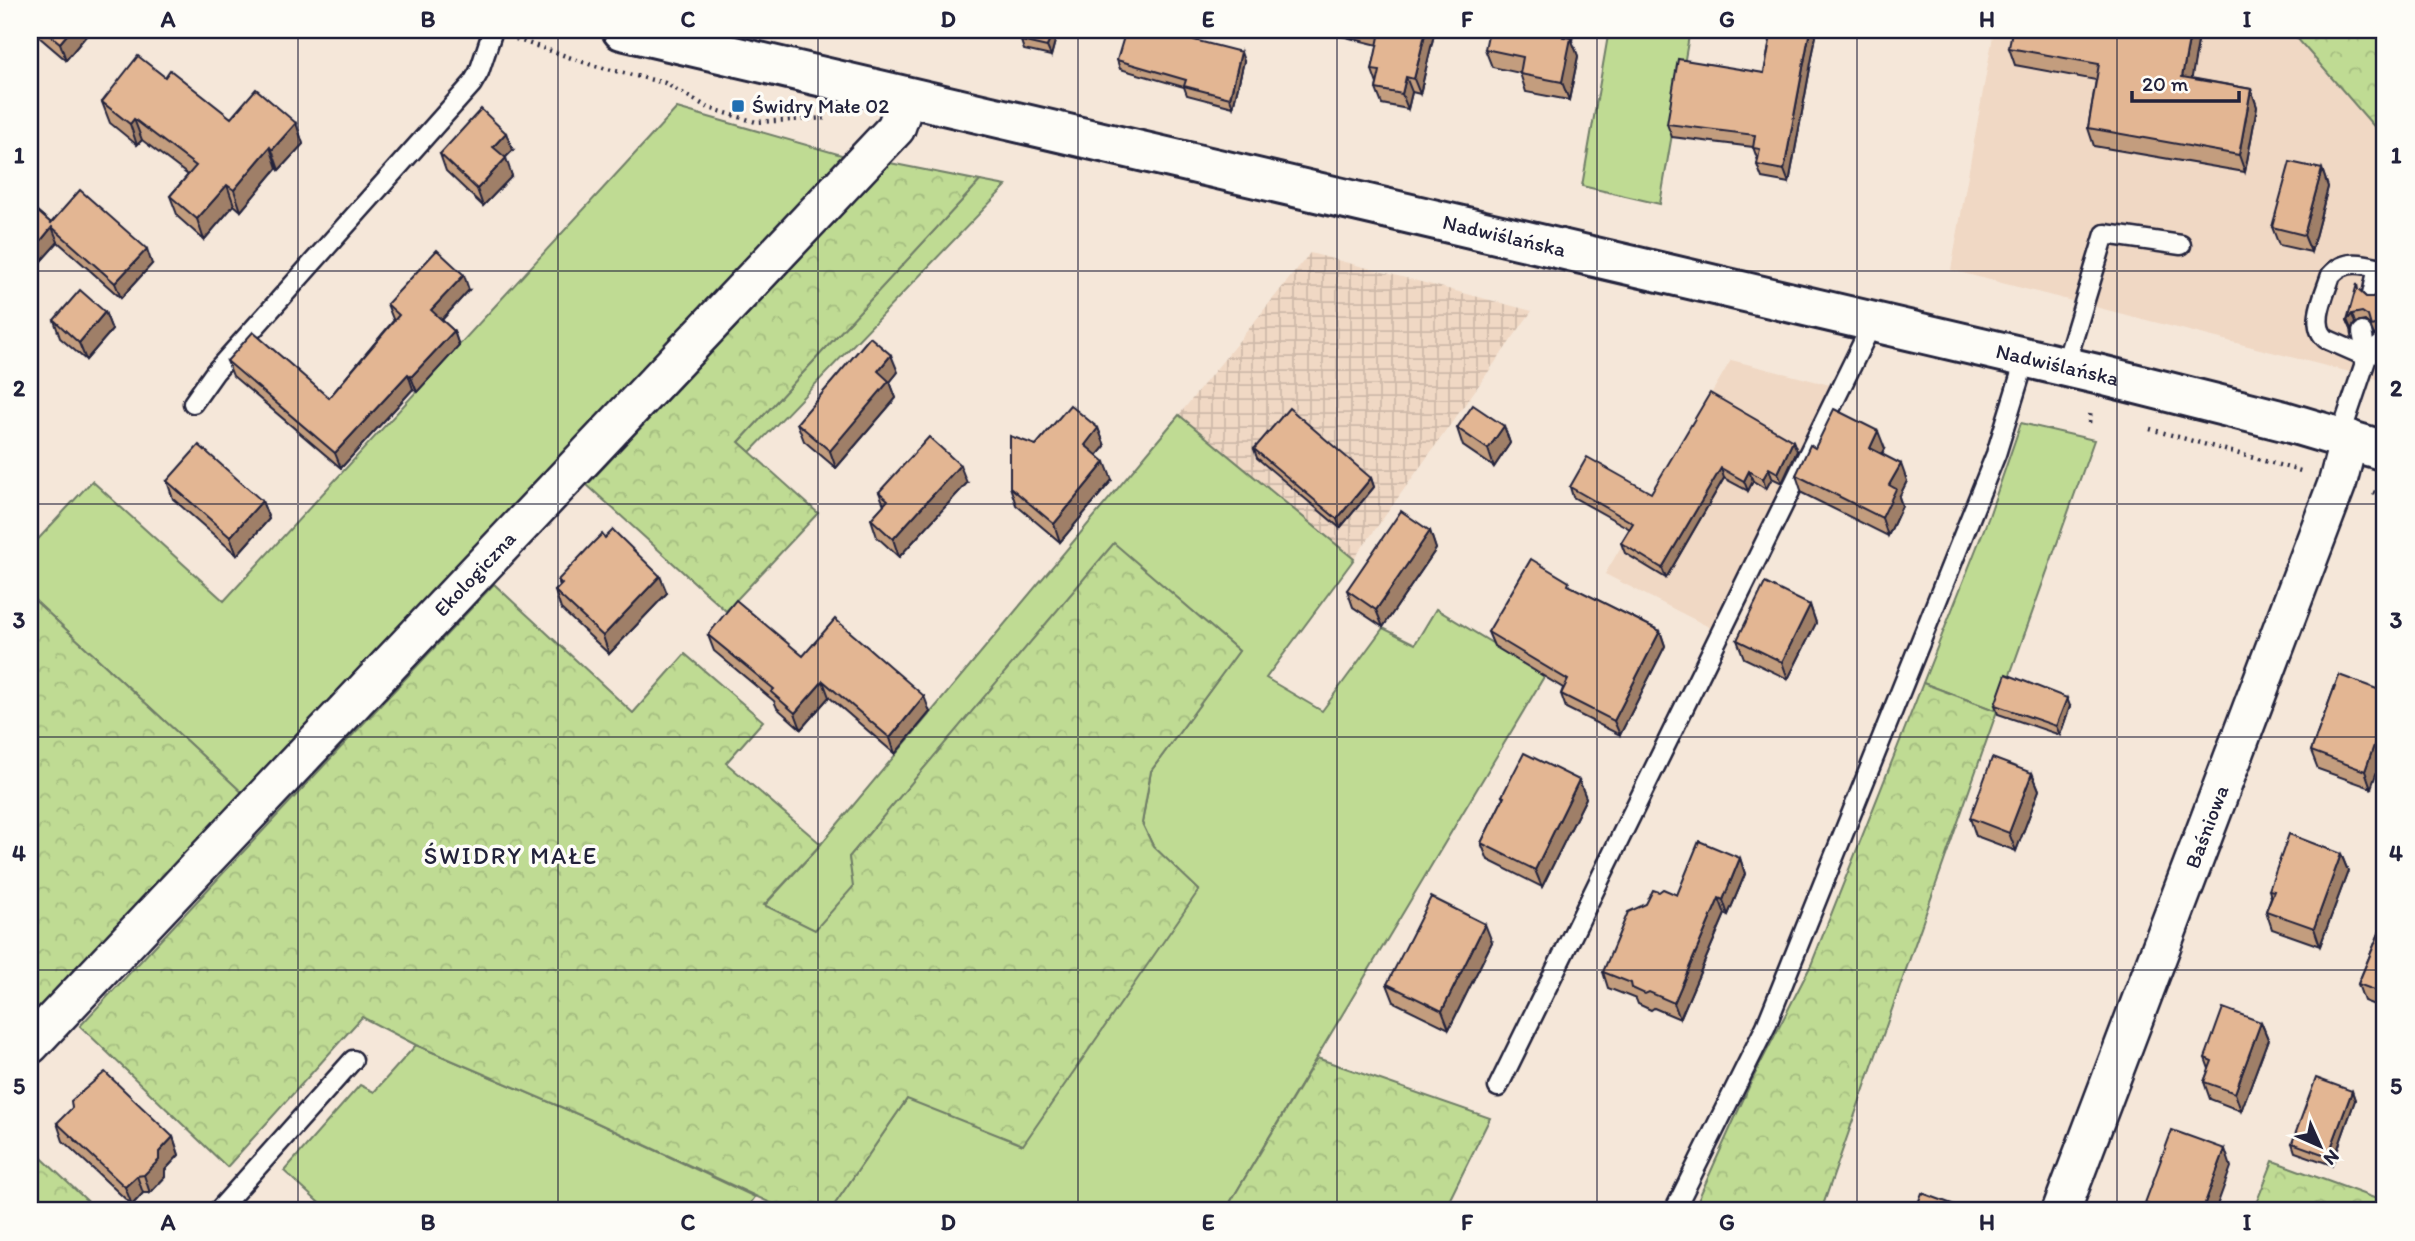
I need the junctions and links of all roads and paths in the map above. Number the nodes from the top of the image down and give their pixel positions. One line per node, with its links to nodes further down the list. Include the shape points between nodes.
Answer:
1 (493, 30): 15 (lane, via 471,84 215,372)
2 (622, 30): 5 (main road, Nadwiślańska)
3 (536, 43): 4 (path, via 596,66)
4 (665, 83)
5 (907, 97): 9 (main road, Nadwiślańska); 18 (street, Ekologiczna, via 896,128)
6 (2181, 246): 14 (lane, via 2105,234)
7 (2382, 268): 8 (lane); 13 (lane, via 2348,263 2336,269 2317,320 2326,339)
8 (2372, 295)
9 (1873, 322): 12 (main road, Nadwiślańska); 20 (lane)
10 (2362, 332): 13 (lane)
11 (2385, 341): 13 (lane)
12 (2026, 357): 14 (main road, Nadwiślańska); 22 (lane, via 1996,454 1766,1026)
13 (2367, 357): 16 (lane)
14 (2065, 366): 16 (main road, Nadwiślańska)
15 (193, 403)
16 (2345, 438): 17 (main road, Nadwiślańska); 23 (street, Baśniowa, via 2338,481)
17 (2385, 451)
18 (30, 1045)
19 (353, 1059): 21 (lane)
20 (1498, 1087)
21 (218, 1211)
22 (1674, 1211)
23 (2061, 1211)

